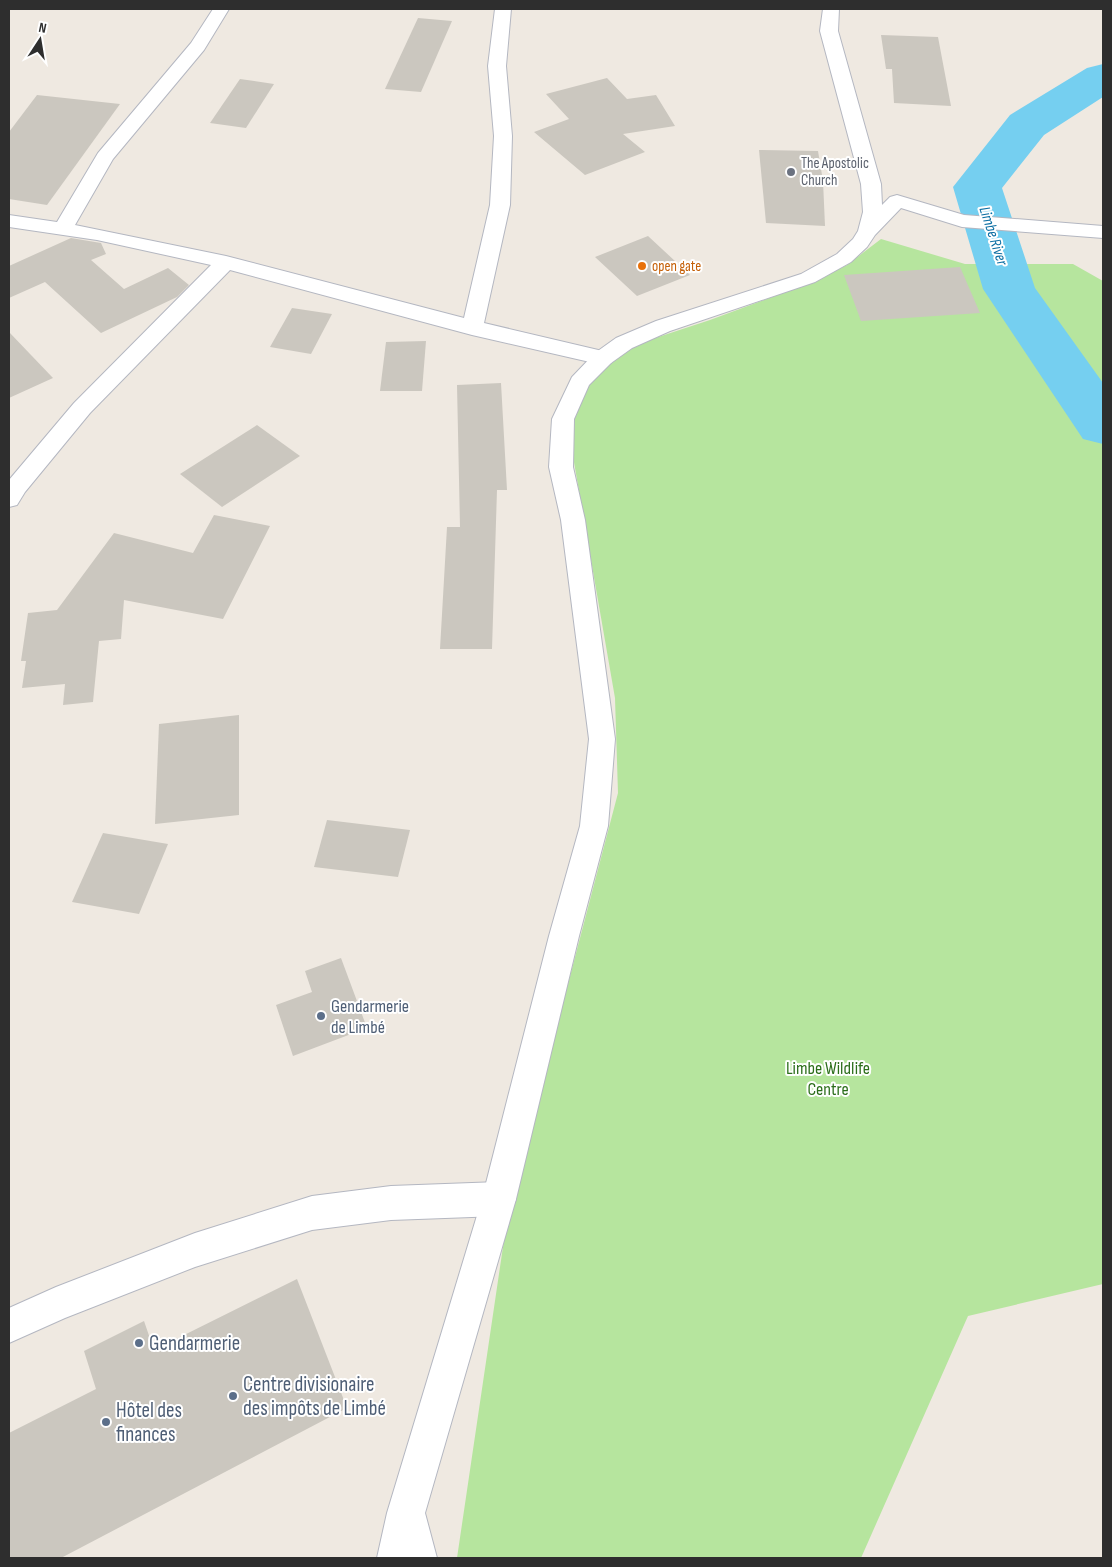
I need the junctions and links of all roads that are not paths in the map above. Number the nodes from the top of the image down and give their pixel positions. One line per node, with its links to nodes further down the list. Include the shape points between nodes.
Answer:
1 (222, 9): 5 (street, via 198,46 105,157)
2 (503, 9): 9 (street, via 497,66 503,136 500,205)
3 (831, 9): 6 (street, via 829,31 871,184 873,212)
4 (9, 221): 5 (street)
5 (64, 227): 8 (street)
6 (868, 231): 7 (street, via 897,201 962,221); 10 (street, via 844,258 808,278 663,326 624,343)
7 (1103, 232)
8 (226, 262): 9 (street); 11 (street, via 82,408)
9 (472, 328): 10 (street)
10 (603, 358): 12 (street, via 580,382 563,419 561,468 573,520 602,739 594,826)
11 (9, 499)
12 (499, 1199): 13 (street, via 391,1203 312,1213 195,1250 56,1304); 14 (street)
13 (9, 1326)
14 (406, 1513): 15 (street); 16 (street)
15 (396, 1558)
16 (418, 1558)

